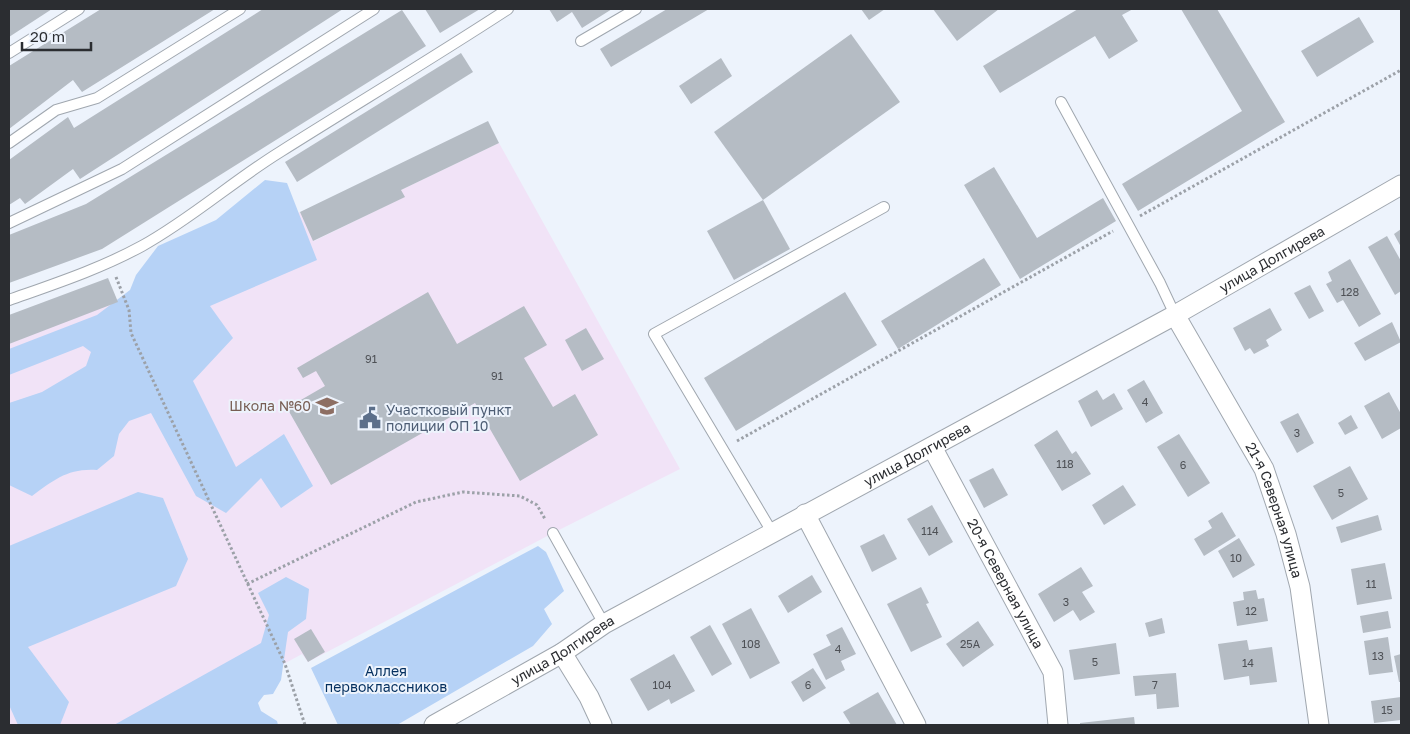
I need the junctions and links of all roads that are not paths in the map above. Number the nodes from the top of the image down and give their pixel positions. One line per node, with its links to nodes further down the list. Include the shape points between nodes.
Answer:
1 (79, 9): 7 (lane)
2 (240, 9): 9 (lane, via 96,98 56,110)
3 (374, 9): 12 (lane, via 122,169)
4 (508, 9): 13 (lane, via 278,153 143,246 110,262)
5 (636, 9): 6 (lane)
6 (581, 41)
7 (9, 53)
8 (1061, 102): 14 (lane)
9 (9, 144)
10 (1401, 185): 14 (street, улица Долгирева)
11 (884, 207): 18 (lane, via 654,334)
12 (9, 223)
13 (9, 300)
14 (1175, 315): 15 (street, улица Долгирева); 25 (street, 21-я Северная улица, via 1264,469 1300,587)
15 (932, 447): 16 (street, улица Долгирева); 24 (street, 20-я Северная улица, via 1053,672)
16 (806, 514): 18 (street, улица Долгирева); 23 (street)
17 (552, 532): 19 (lane)
18 (772, 532): 19 (street, улица Долгирева)
19 (604, 624): 20 (street, улица Долгирева)
20 (562, 653): 21 (street, улица Долгирева); 22 (street)
21 (434, 725)
22 (602, 725)
23 (916, 725)
24 (1058, 725)
25 (1319, 725)

